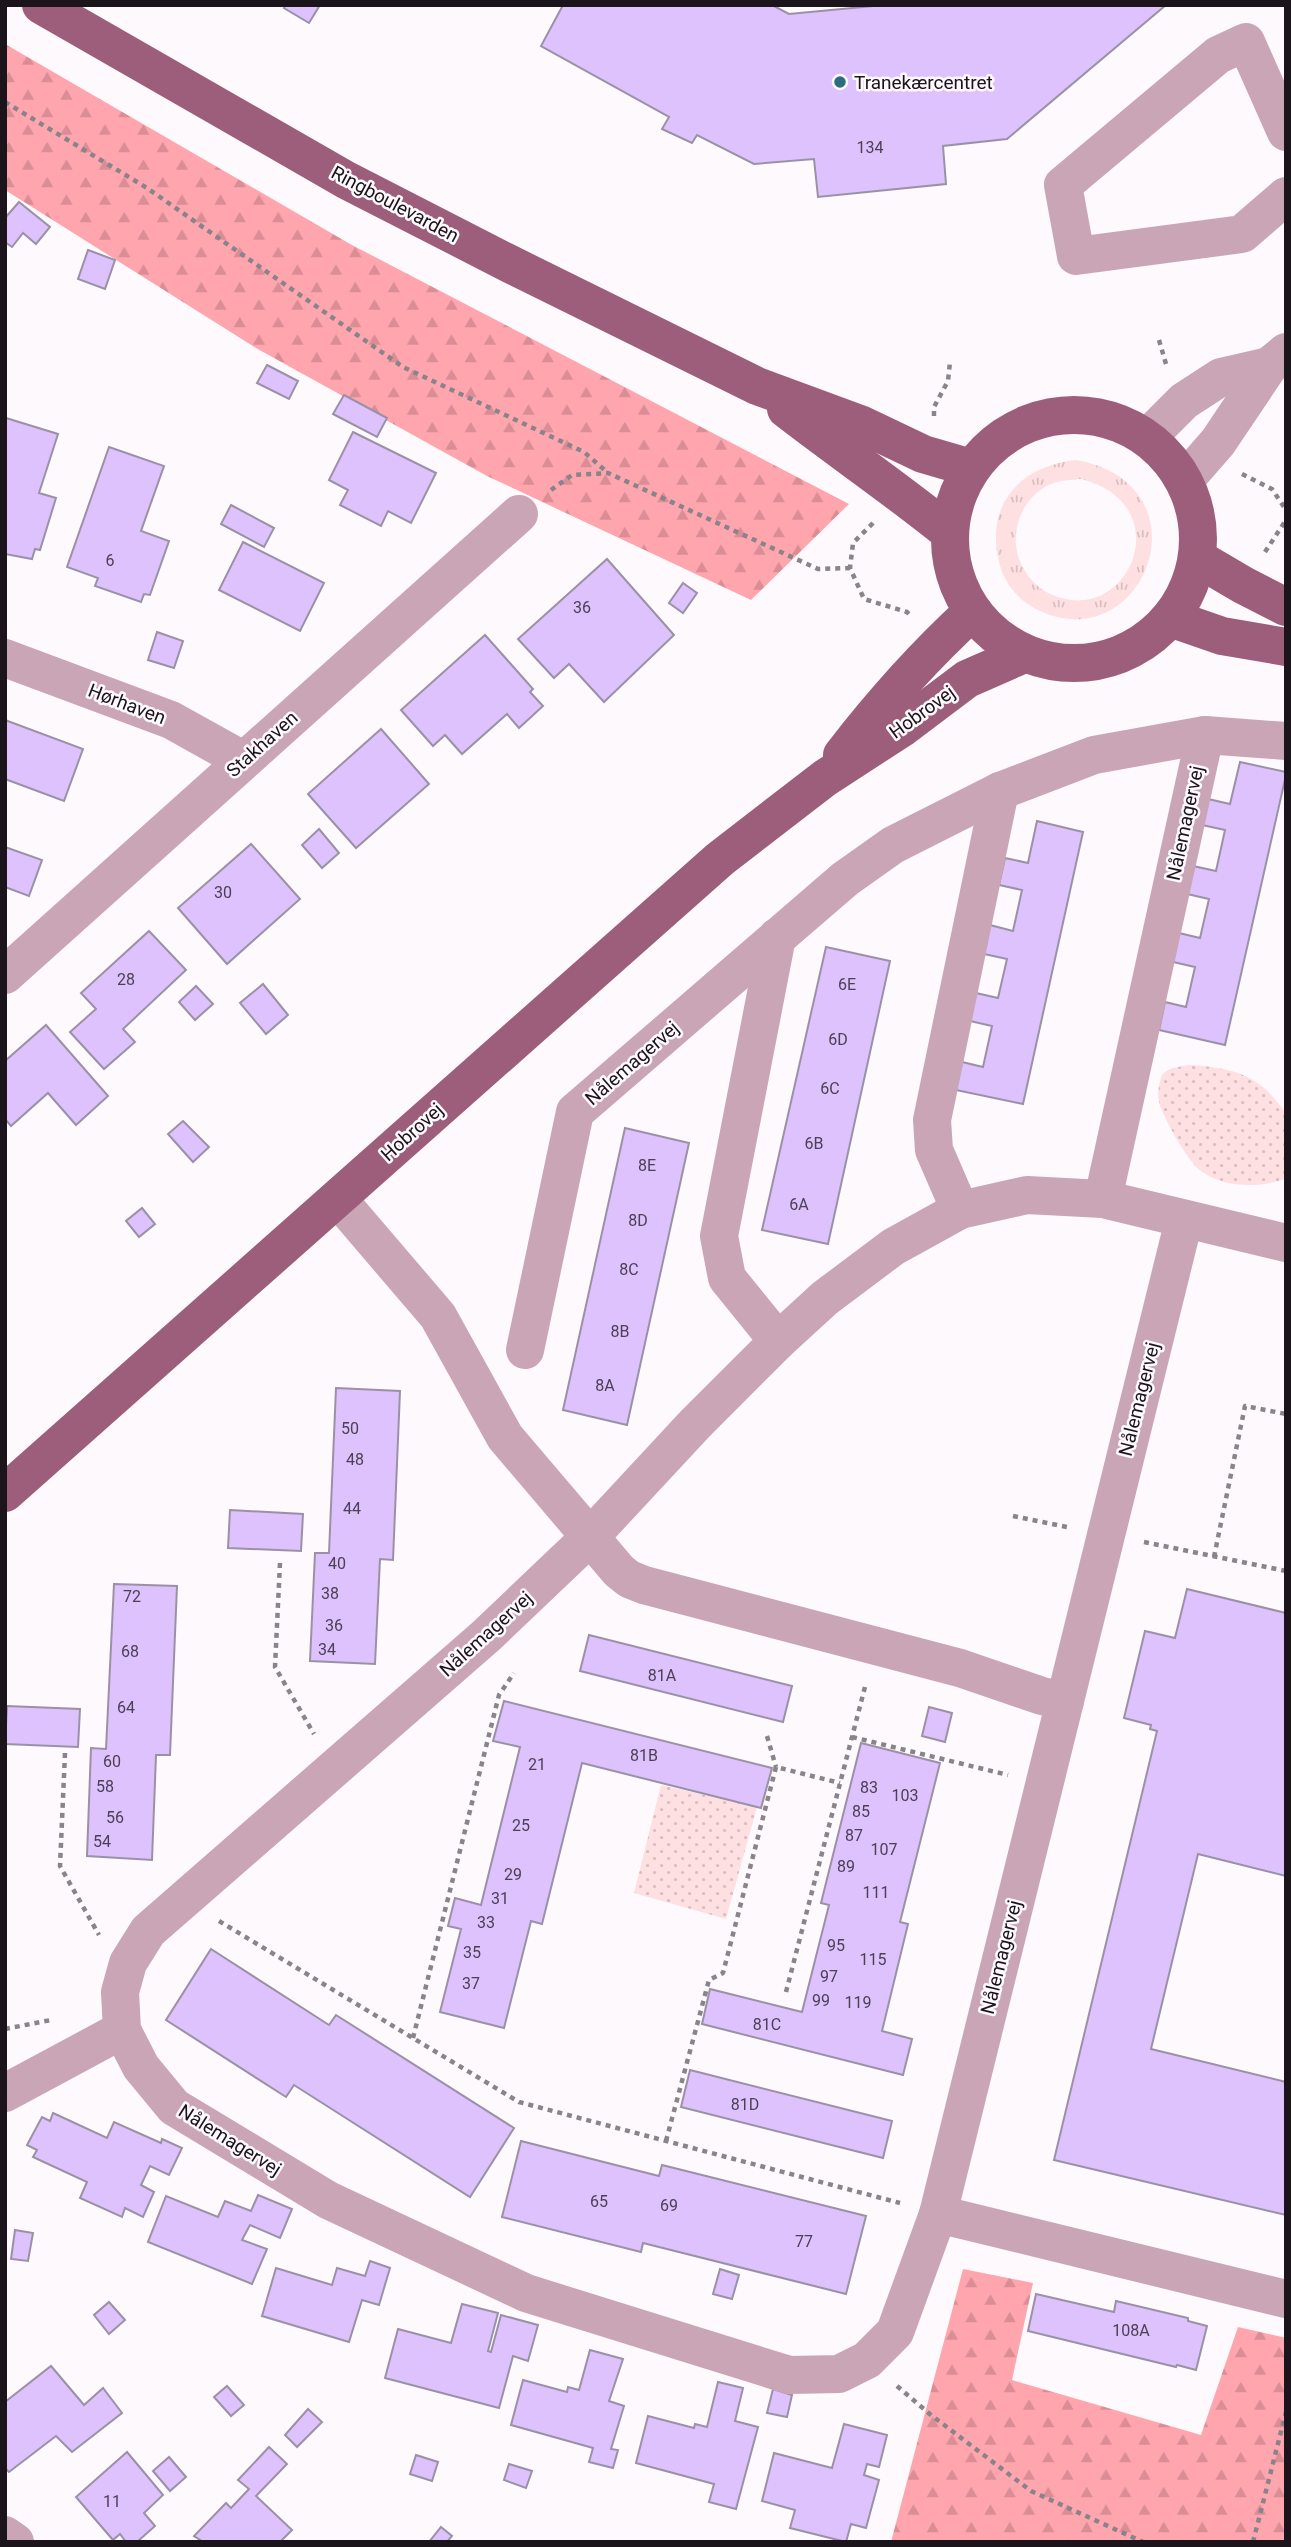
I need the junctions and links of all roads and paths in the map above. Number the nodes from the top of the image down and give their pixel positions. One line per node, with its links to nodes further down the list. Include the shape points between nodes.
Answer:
1 (41, 5): 7 (main road, Ringboulevarden, via 346,180)
2 (5, 102): 11 (path, via 147,188 403,367 584,452)
3 (1286, 132): 4 (street, via 1246,42 1218,55 1063,185 1076,256 1242,234)
4 (1286, 196)
5 (1277, 359): 8 (street, via 1221,377 1184,401); 12 (street)
6 (950, 362): 9 (path)
7 (757, 386): 9 (main road, Ringboulevarden, via 860,424); 13 (main road, Ringboulevarden)
8 (1147, 438): 10 (main road, via 1111,420 1073,414 1034,421 998,439); 12 (main road)
9 (923, 454): 10 (main road, Ringboulevarden)
10 (971, 468): 15 (main road, via 956,498)
11 (608, 473): 14 (path, via 572,475); 17 (path, via 818,569)
12 (1184, 481): 16 (main road, via 1194,506)
13 (906, 497): 15 (main road, Ringboulevarden); 17 (path, via 896,524 874,523 853,543)
14 (519, 514): 27 (street, Stakhaven)
15 (949, 531): 19 (main road, via 954,574)
16 (1197, 558): 18 (main road); 20 (main road, via 1188,590)
17 (850, 568): 21 (path, via 864,599 907,612)
18 (1286, 607)
19 (972, 612): 21 (main road, Hobrovej); 23 (main road, via 996,637)
20 (1170, 618): 22 (main road, via 1222,636); 23 (main road, via 1147,640 1119,656 1055,663)
21 (938, 643): 28 (main road, Hobrovej, via 883,702)
22 (1286, 647)
23 (1024, 654): 28 (main road, Hobrovej, via 967,679)
24 (5, 658): 27 (street, Hørhaven, via 171,720)
25 (1205, 735): 26 (street, Nålemagervej); 29 (street, Nålemagervej, via 1094,755); 33 (street, Nålemagervej)
26 (1286, 741)
27 (243, 760): 31 (street, Stakhaven)
28 (825, 778): 32 (main road, Hobrovej, via 720,859)
29 (1000, 791): 30 (street, Nålemagervej, via 893,845); 34 (street, via 932,1120 934,1150)
30 (777, 937): 37 (street, via 719,1236 727,1278); 38 (street, Nålemagervej, via 575,1112)
31 (5, 975)
32 (338, 1199): 40 (main road, Hobrovej); 43 (street, via 438,1316 505,1437)
33 (1103, 1199): 34 (street, Nålemagervej, via 1027,1195); 35 (street, Nålemagervej)
34 (960, 1210): 37 (street, Nålemagervej, via 893,1247 825,1297)
35 (1184, 1220): 36 (street, Nålemagervej); 42 (street, Nålemagervej)
36 (1286, 1243)
37 (778, 1341): 43 (street, Nålemagervej)
38 (525, 1350)
39 (1286, 1414): 44 (path, via 1245,1406)
40 (5, 1493)
41 (1013, 1516): 42 (path)
42 (1105, 1535): 44 (path); 49 (street, Nålemagervej)
43 (590, 1538): 47 (street, via 619,1571 644,1585); 54 (street, Nålemagervej)
44 (1214, 1557): 46 (path)
45 (280, 1563): 54 (path, via 275,1667)
46 (1286, 1571)
47 (876, 1645): 49 (street); 51 (path)
48 (514, 1673): 61 (path, via 499,1695)
49 (1065, 1701): 56 (street, Nålemagervej)
50 (766, 1736): 53 (path)
51 (852, 1737): 55 (path); 56 (path)
52 (65, 1753): 58 (path, via 60,1866 101,1938)
53 (776, 1767): 55 (path); 63 (path, via 723,1973 709,1980)
54 (334, 1768): 57 (street, Nålemagervej)
55 (840, 1783): 59 (path)
56 (1044, 1784): 64 (street, Nålemagervej)
57 (183, 1899): 58 (street, Nålemagervej, via 148,1931); 61 (path)
58 (128, 1963): 60 (street, Nålemagervej, via 120,1992)
59 (786, 1993)
60 (122, 2030): 62 (street); 66 (street, Nålemagervej, via 141,2067 174,2107 328,2200 526,2293 789,2375 839,2374)
61 (413, 2038): 63 (path, via 519,2102)
62 (5, 2092)
63 (666, 2141): 64 (path)
64 (938, 2214): 65 (street); 66 (street, Nålemagervej, via 895,2332)
65 (1286, 2299)
66 (867, 2360): 70 (path, via 1031,2491)
67 (1286, 2412): 71 (path)
68 (5, 2536): 69 (street)
69 (15, 2542)
70 (1143, 2542)
71 (1253, 2542)

